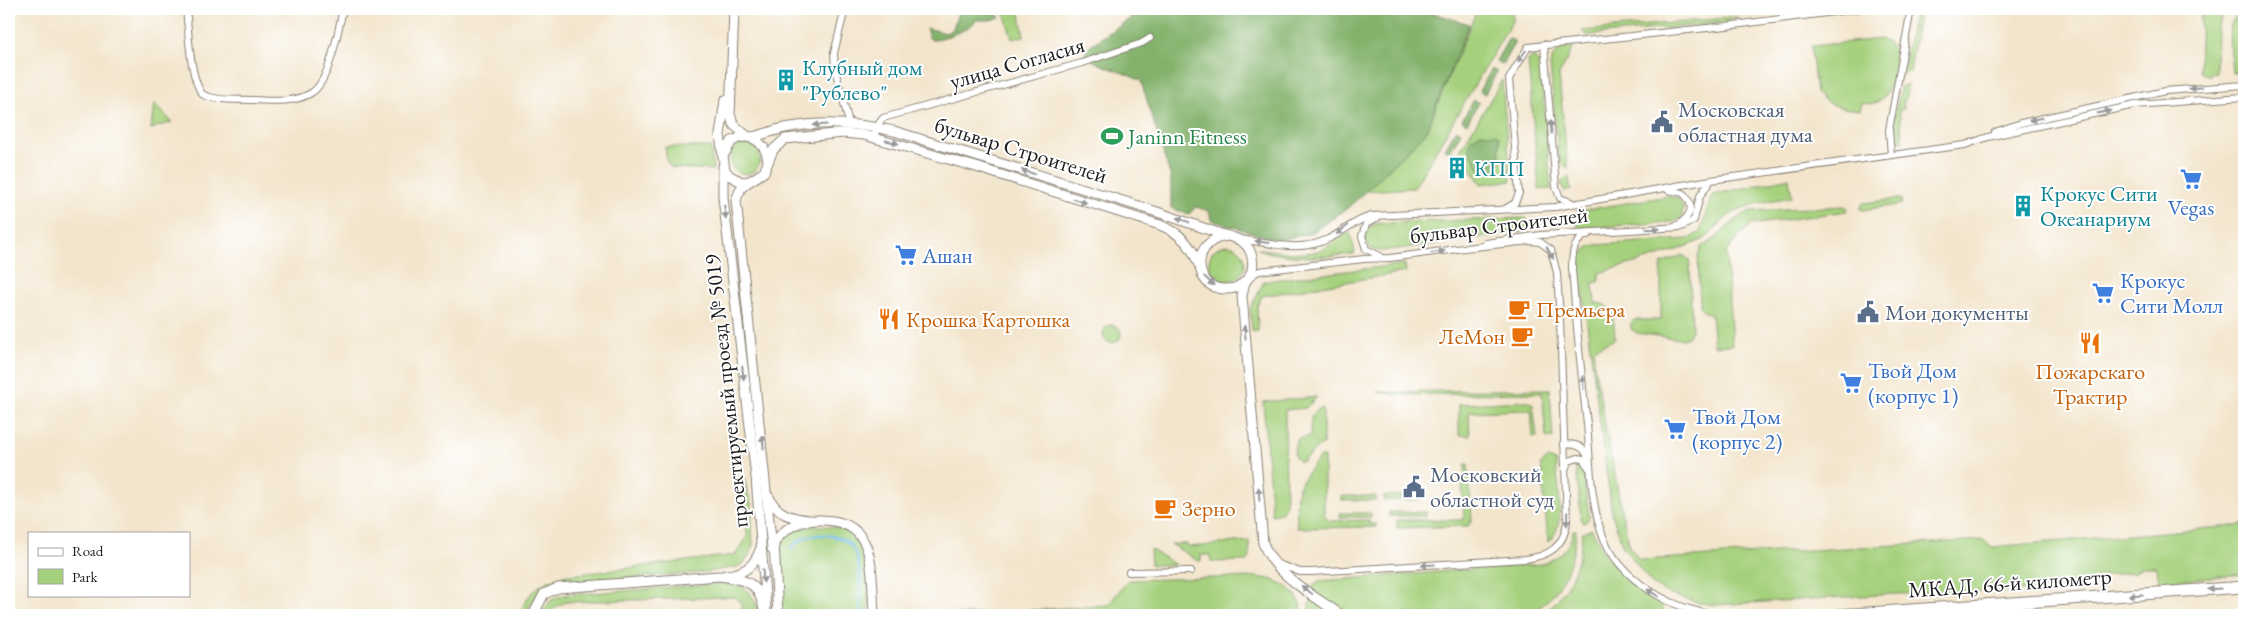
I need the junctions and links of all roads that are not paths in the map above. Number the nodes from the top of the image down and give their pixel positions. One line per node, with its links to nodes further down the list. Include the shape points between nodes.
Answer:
1 (186, 9): 2 (street, via 192,60 202,94 274,101 305,96 319,86)
2 (343, 9)
3 (734, 9): 9 (street)
4 (845, 9): 12 (street, via 834,52 835,70)
5 (1857, 9): 8 (street)
6 (1911, 9): 17 (street, via 1889,130)
7 (1150, 38): 13 (street, улица Согласия, via 1082,64 883,118)
8 (1544, 44): 23 (street, one-way to 8, via 1564,201 1556,187); 24 (street, one-way to 24, via 1528,47 1509,79 1519,193 1511,207)
9 (731, 60): 15 (street, via 730,115 734,126); 18 (street, проектируемый проезд № 5019, via 720,135)
10 (2244, 85): 14 (street, one-way to 14, via 2165,91 2021,123)
11 (2244, 97): 14 (street, one-way to 11, via 2135,105)
12 (850, 123): 13 (street, бульвар Строителей); 15 (street, бульвар Строителей, one-way to 15, via 787,128)
13 (876, 127): 16 (street); 28 (street, бульвар Строителей, one-way to 13)
14 (1988, 136): 17 (street, бульвар Строителей, via 1965,145)
15 (750, 137): 18 (street, бульвар Строителей, via 732,141); 19 (street, via 764,146)
16 (875, 138): 19 (street, бульвар Строителей, via 843,133 795,136 781,141); 31 (street, бульвар Строителей, one-way to 31, via 1170,228 1186,241)
17 (1891, 155): 20 (street, бульвар Строителей)
18 (723, 160): 21 (street, via 725,170 736,180); 39 (street, проектируемый проезд № 5019, one-way to 39, via 723,197 756,477)
19 (768, 160): 21 (street, бульвар Строителей, via 760,176)
20 (1711, 180): 22 (street, бульвар Строителей); 26 (street, бульвар Строителей, via 1700,196 1694,220)
21 (750, 181): 37 (street, проектируемый проезд № 5019, one-way to 21, via 736,200 741,188)
22 (1662, 189): 23 (street, бульвар Строителей); 26 (street, бульвар Строителей, via 1683,193 1690,202 1685,221)
23 (1580, 203): 24 (street, бульвар Строителей)
24 (1496, 211): 25 (street, бульвар Строителей)
25 (1387, 215): 28 (street, бульвар Строителей, one-way to 28, via 1355,221 1327,240 1308,246 1288,247); 30 (street, бульвар Строителей, via 1369,221 1362,236 1369,252)
26 (1672, 228): 27 (street, бульвар Строителей, one-way to 26)
27 (1605, 230): 29 (street, бульвар Строителей, via 1514,237); 34 (street, one-way to 27, via 1572,255 1574,246 1584,236)
28 (1233, 237): 31 (street, via 1221,237 1207,244); 32 (street, via 1250,250 1252,259)
29 (1455, 249): 30 (street, бульвар Строителей, one-way to 29); 33 (street, one-way to 33, via 1531,241 1540,242 1550,250 1557,273)
30 (1390, 258): 32 (street, бульвар Строителей, via 1259,271)
31 (1200, 266): 32 (street, бульвар Строителей, one-way to 32, via 1206,280 1219,288 1234,288)
32 (1247, 279): 41 (street, one-way to 32, via 1265,550 1262,537 1242,296)
33 (1563, 444): 34 (street, via 1578,445); 36 (street)
34 (1589, 460): 35 (street)
35 (1590, 469): 36 (street, via 1583,459 1578,458 1569,460); 51 (street, one-way to 35, via 1666,601 1647,590 1621,565 1608,547 1598,523)
36 (1565, 470): 41 (street, one-way to 41, via 1566,532 1557,547 1540,557 1311,572 1300,572)
37 (767, 491): 38 (street, via 780,512); 40 (street, проектируемый проезд № 5019)
38 (810, 520): 40 (street, via 786,528 779,534 774,543); 49 (street, via 844,522 864,540)
39 (760, 537): 44 (street, via 760,550 752,566 734,575); 47 (street, проектируемый проезд № 5019, one-way to 47)
40 (773, 557): 48 (street, проектируемый проезд № 5019)
41 (1274, 563): 50 (street, one-way to 41)
42 (1191, 571): 43 (street)
43 (1129, 572)
44 (719, 576): 46 (street, via 558,588 544,594); 47 (street, via 746,580 754,586)
45 (2244, 587): 52 (highway, МКАД, 66-й километр, one-way to 52)
46 (532, 615)
47 (766, 615)
48 (778, 615)
49 (874, 615)
50 (1341, 615)
51 (1715, 615)
52 (1838, 615)

